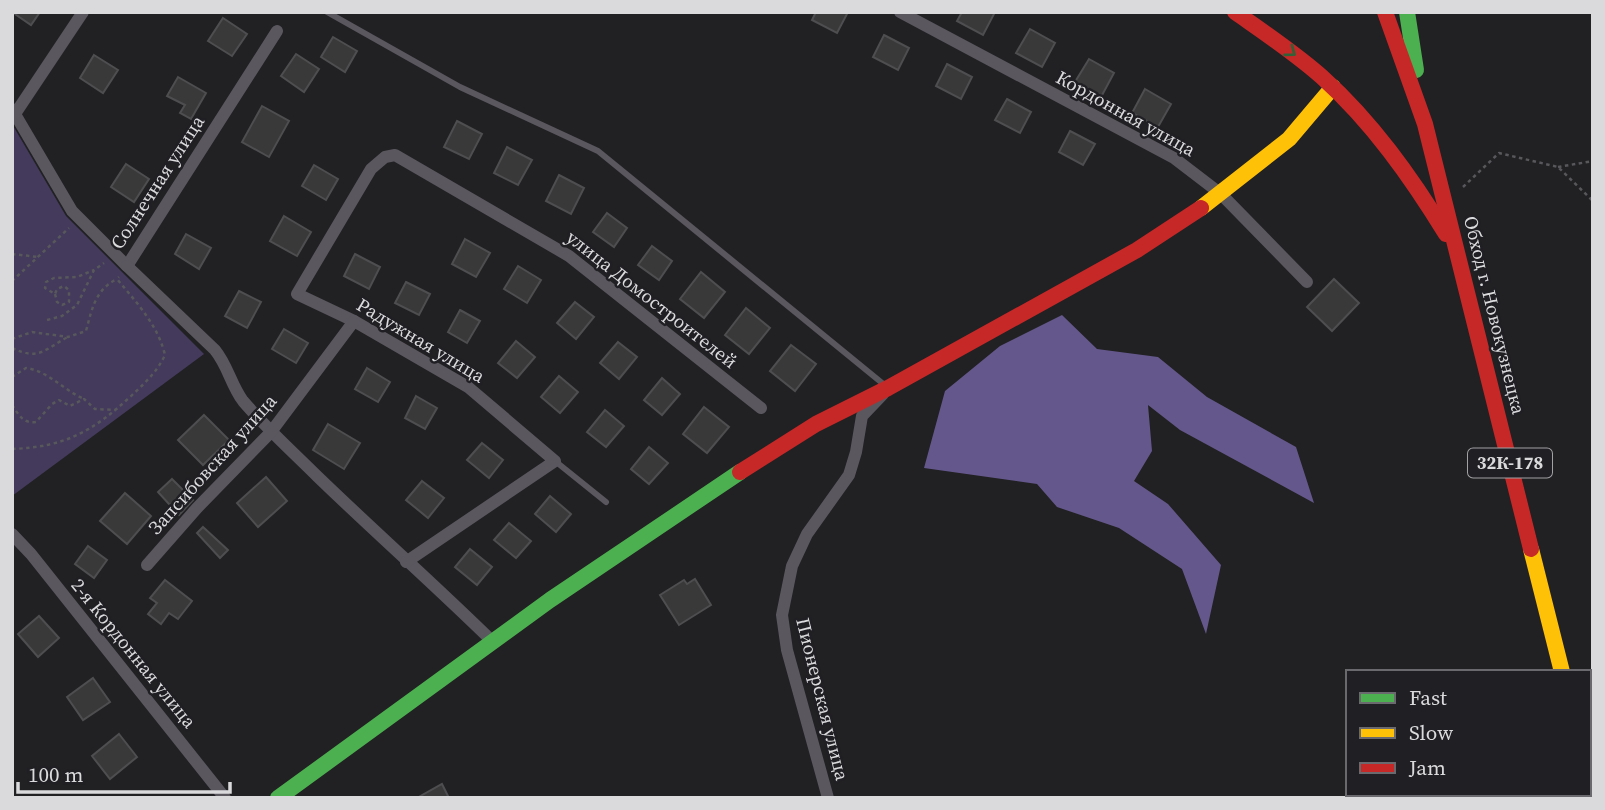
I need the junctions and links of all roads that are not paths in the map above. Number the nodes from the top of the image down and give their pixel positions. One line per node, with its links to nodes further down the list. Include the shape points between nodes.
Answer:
1 (83, 12): 9 (street, Солнечная улица)
2 (327, 12): 17 (lane, via 460,88 598,151)
3 (900, 12): 12 (street, Кордонная улица, via 1174,158)
4 (1235, 12): 8 (street, one-way to 8)
5 (1385, 12): 10 (street, Обход г. Новокузнецка / 32К-178)
6 (1407, 12): 10 (street)
7 (277, 31): 14 (street, Солнечная улица)
8 (1334, 87): 12 (street, via 1289,139); 13 (street, via 1393,153)
9 (13, 112): 14 (street, Солнечная улица, via 72,211)
10 (1425, 124): 13 (street, Обход г. Новокузнецка / 32К-178)
11 (371, 169): 16 (street, Радужная улица, via 297,294); 18 (street, улица Домостроителей, via 395,155 569,256)
12 (1221, 194): 15 (street, Кордонная улица); 17 (street, via 1137,250)
13 (1458, 254): 26 (street, Обход г. Новокузнецка / 32К-178)
14 (127, 266): 19 (street, via 224,360 242,399)
15 (1307, 282)
16 (354, 321): 19 (street, Запсибовская улица); 20 (street, Радужная улица, via 468,387)
17 (888, 388): 25 (street, via 816,424 740,471); 29 (street, Пионерская улица, via 862,416 849,475 807,534 792,566 782,615 787,650)
18 (761, 408)
19 (271, 432): 23 (street); 24 (street, Запсибовская улица)
20 (555, 461): 21 (lane); 23 (street)
21 (606, 502)
22 (12, 534): 27 (street, 2-я Кордонная улица)
23 (406, 562): 25 (street)
24 (147, 565)
25 (493, 642): 28 (street)
26 (1562, 670)
27 (225, 798)
28 (278, 798)
29 (828, 798)

